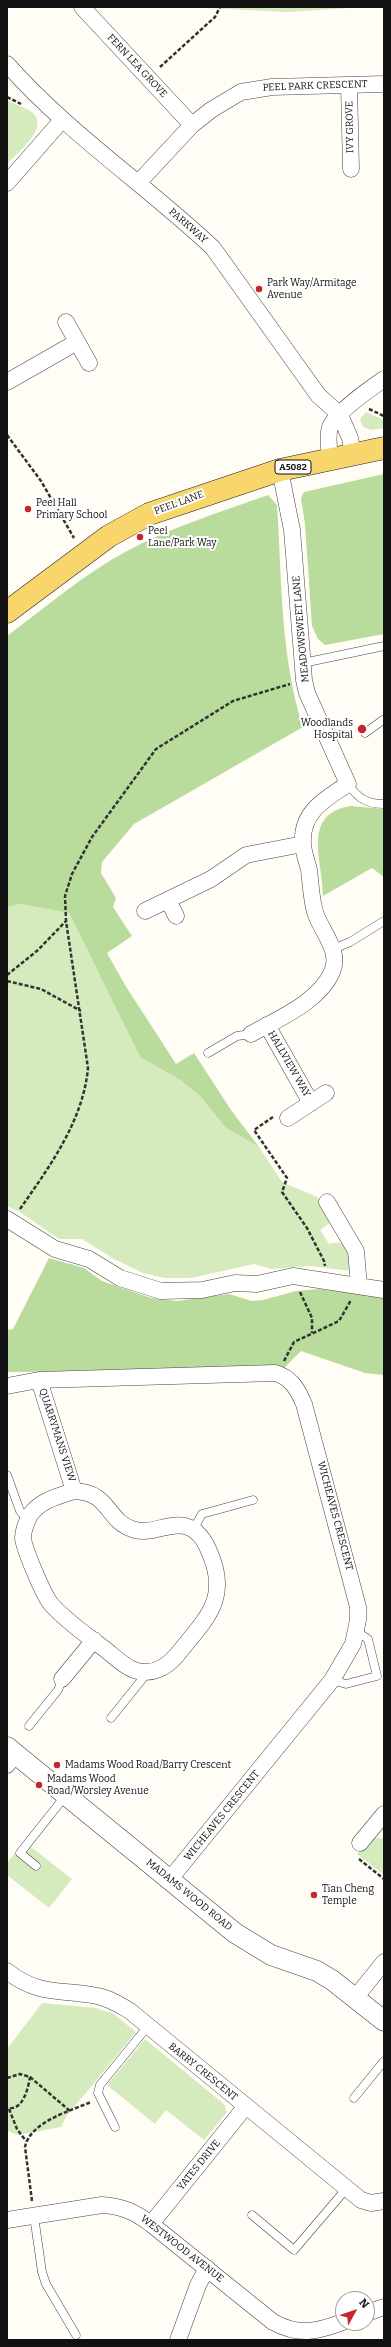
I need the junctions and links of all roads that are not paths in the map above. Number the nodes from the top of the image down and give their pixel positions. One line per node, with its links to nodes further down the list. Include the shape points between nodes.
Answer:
1 (82, 7): 6 (street, FERN LEA GROVE)
2 (7, 64): 5 (street, PARKWAY)
3 (384, 84): 4 (street, PEEL PARK CRESCENT)
4 (349, 85): 6 (street, PEEL PARK CRESCENT, via 252,89 226,100); 7 (street, IVY GROVE)
5 (62, 120): 8 (street); 9 (street, PARKWAY)
6 (192, 125): 9 (street, PEEL PARK CRESCENT)
7 (351, 169)
8 (7, 182)
9 (138, 183): 15 (street, PARKWAY, via 213,248 318,396)
10 (66, 322): 11 (street)
11 (77, 342): 12 (street); 14 (street)
12 (89, 363)
13 (384, 379): 15 (street, via 353,401)
14 (7, 382)
15 (340, 415): 17 (street, via 350,438); 18 (street, via 331,425 329,432)
16 (384, 448): 17 (main road, A5082)
17 (353, 454): 18 (main road, A5082)
18 (330, 458): 19 (main road, PEEL LANE / A5082)
19 (280, 470): 20 (main road, PEEL LANE / A5082, via 149,514 109,536); 22 (street, MEADOWSWEET LANE, via 292,530)
20 (7, 612)
21 (384, 646): 22 (lane)
22 (303, 663): 25 (street, MEADOWSWEET LANE, via 307,693)
23 (384, 720): 24 (lane)
24 (365, 733)
25 (348, 784): 26 (lane, MEADOWSWEET LANE, via 356,796 365,802); 27 (street, HALLVIEW WAY, via 324,800 307,818)
26 (384, 804)
27 (303, 844): 28 (street, via 246,855 211,879); 32 (street, HALLVIEW WAY, via 316,915)
28 (168, 900): 29 (street); 30 (street)
29 (145, 911)
30 (176, 916)
31 (384, 921): 32 (lane, via 350,942)
32 (332, 949): 33 (street, HALLVIEW WAY, via 335,957 332,972 318,992)
33 (267, 1025): 34 (street, HALLVIEW WAY); 37 (street, HALLVIEW WAY)
34 (251, 1034): 35 (lane, via 237,1036)
35 (208, 1053)
36 (326, 1093): 37 (street, HALLVIEW WAY)
37 (311, 1102): 38 (street, HALLVIEW WAY)
38 (288, 1118)
39 (327, 1202): 41 (street, via 337,1231 356,1251)
40 (9, 1220): 41 (street, via 55,1249 89,1259 120,1278 161,1290 202,1290 235,1282 264,1284 293,1276)
41 (359, 1286): 42 (street)
42 (384, 1290)
43 (39, 1380): 44 (street); 46 (street, QUARRYMANS VIEW); 50 (street, WICHEAVES CRESCENT, via 267,1373 282,1375 295,1387 304,1404 354,1588 358,1607)
44 (7, 1386)
45 (7, 1475): 48 (lane, via 20,1511)
46 (74, 1491): 48 (street, QUARRYMANS VIEW, via 44,1502); 49 (street, QUARRYMANS VIEW, via 87,1491 98,1497 127,1528 147,1532 178,1525)
47 (253, 1500): 49 (lane, via 202,1514)
48 (28, 1520): 51 (street, QUARRYMANS VIEW, via 23,1539 44,1594 57,1610)
49 (193, 1530): 52 (street, via 202,1538 213,1559 218,1579 217,1599 173,1659 158,1670)
50 (356, 1631): 54 (street, WICHEAVES CRESCENT, via 347,1657); 54 (lane, via 368,1639 377,1676 346,1684)
51 (94, 1640): 52 (street, QUARRYMANS VIEW, via 126,1666 134,1670); 53 (street)
52 (148, 1671): 55 (lane)
53 (62, 1679): 56 (lane, via 58,1690)
54 (332, 1680): 62 (street, WICHEAVES CRESCENT)
55 (111, 1718)
56 (29, 1726)
57 (10, 1756): 58 (street, MADAMS WOOD ROAD)
58 (66, 1795): 61 (lane, via 20,1853); 62 (street, MADAMS WOOD ROAD)
59 (381, 1823): 60 (street)
60 (360, 1843)
61 (36, 1866)
62 (170, 1879): 65 (street, MADAMS WOOD ROAD, via 253,1945 271,1955 317,1971)
63 (384, 1962): 65 (street)
64 (7, 1971): 67 (street, BARRY CRESCENT, via 33,1987 53,1992 98,1996 114,2002)
65 (355, 1998): 66 (street, MADAMS WOOD ROAD)
66 (384, 2021)
67 (148, 2026): 70 (street, BARRY CRESCENT); 71 (lane, via 100,2085 98,2093)
68 (384, 2061): 69 (lane)
69 (354, 2098)
70 (246, 2106): 72 (street, BARRY CRESCENT); 77 (street, YATES DRIVE)
71 (116, 2127)
72 (347, 2188): 73 (street, BARRY CRESCENT, via 361,2200 370,2203); 74 (lane, via 294,2250)
73 (384, 2201)
74 (252, 2215)
75 (34, 2216): 76 (street, WESTWOOD AVENUE); 77 (street, WESTWOOD AVENUE, via 102,2205 118,2206 134,2212); 80 (lane, via 46,2284)
76 (7, 2220)
77 (151, 2224): 78 (street, WESTWOOD AVENUE)
78 (207, 2268): 79 (street, WESTWOOD AVENUE, via 273,2322 288,2330 305,2332); 81 (street, via 198,2284)
79 (335, 2325)
80 (76, 2335)
81 (178, 2340)

